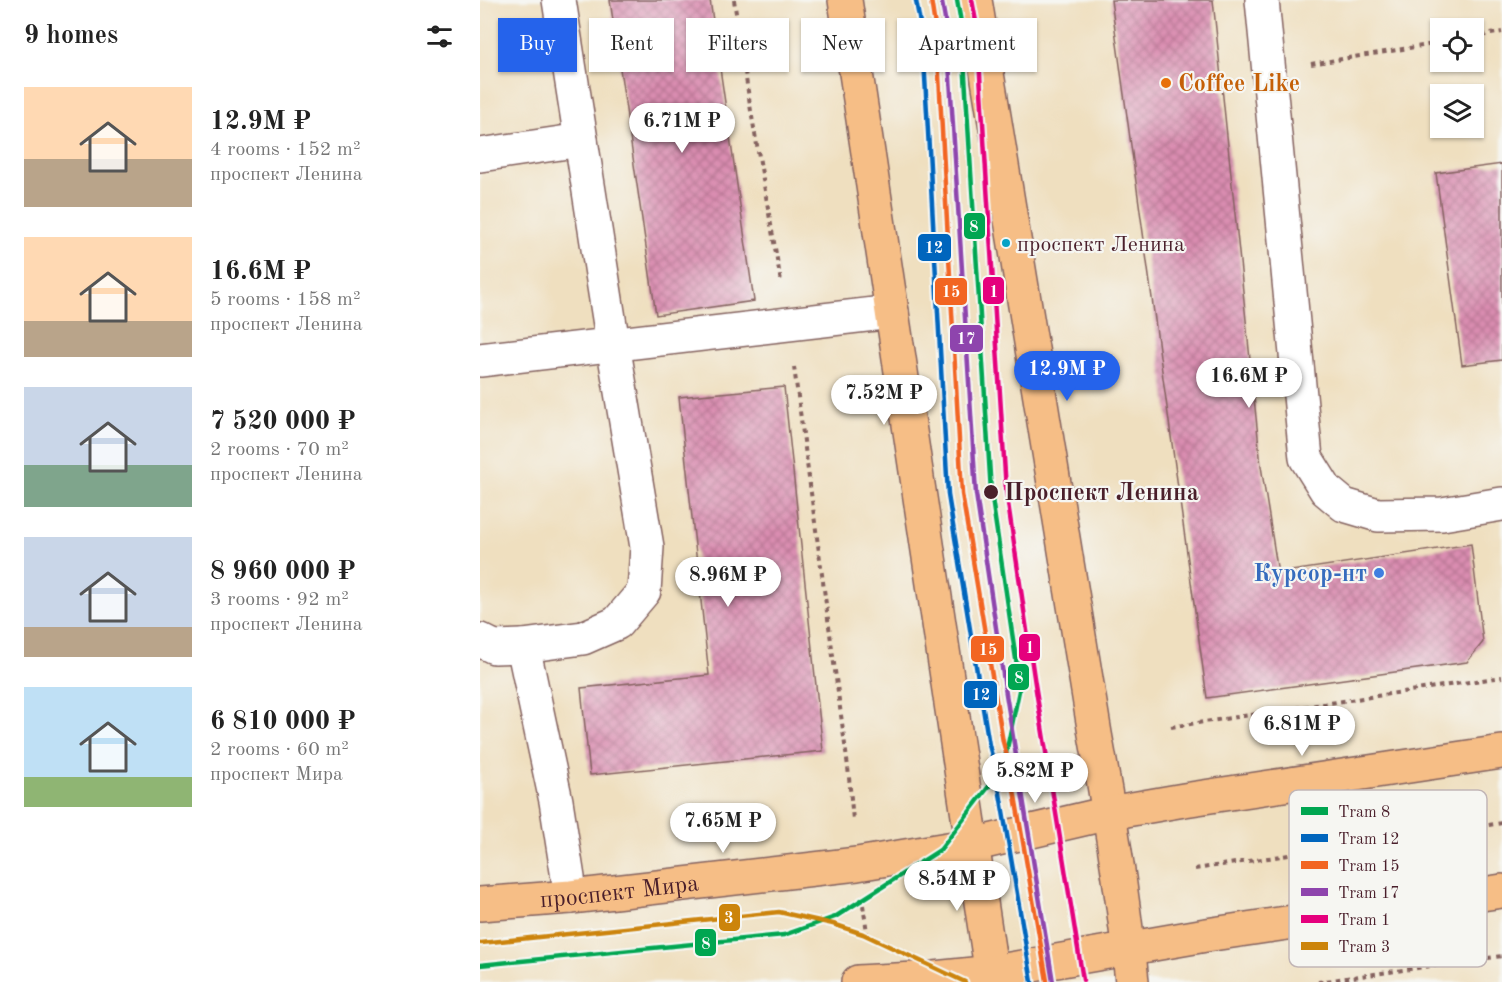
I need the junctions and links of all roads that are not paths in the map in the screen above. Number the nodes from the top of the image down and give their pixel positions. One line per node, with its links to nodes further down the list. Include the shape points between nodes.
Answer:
1 (559, 0): 5 (lane)
2 (844, 0): 7 (main road)
3 (975, 0): 14 (main road)
4 (1262, 0): 10 (lane, via 1306,458 1326,490 1344,505 1378,515 1442,514)
5 (581, 140): 6 (lane); 8 (lane)
6 (480, 155)
7 (892, 312): 8 (lane); 15 (main road)
8 (613, 344): 9 (lane); 12 (lane, via 647,547 644,591 617,623 583,638)
9 (480, 360)
10 (1502, 504)
11 (480, 640): 12 (lane, via 494,647)
12 (523, 646): 18 (lane)
13 (1502, 752): 14 (main road, проспект Мира)
14 (1109, 813): 15 (main road, проспект Мира); 21 (main road)
15 (972, 844): 18 (main road, проспект Мира, via 857,864); 22 (main road)
16 (1502, 891): 17 (main road)
17 (1487, 893)
18 (572, 897): 19 (main road, проспект Мира)
19 (480, 904)
20 (1289, 923): 21 (main road)
21 (1129, 949): 22 (main road); 24 (main road)
22 (993, 977): 23 (main road)
23 (864, 981)
24 (1132, 982)

